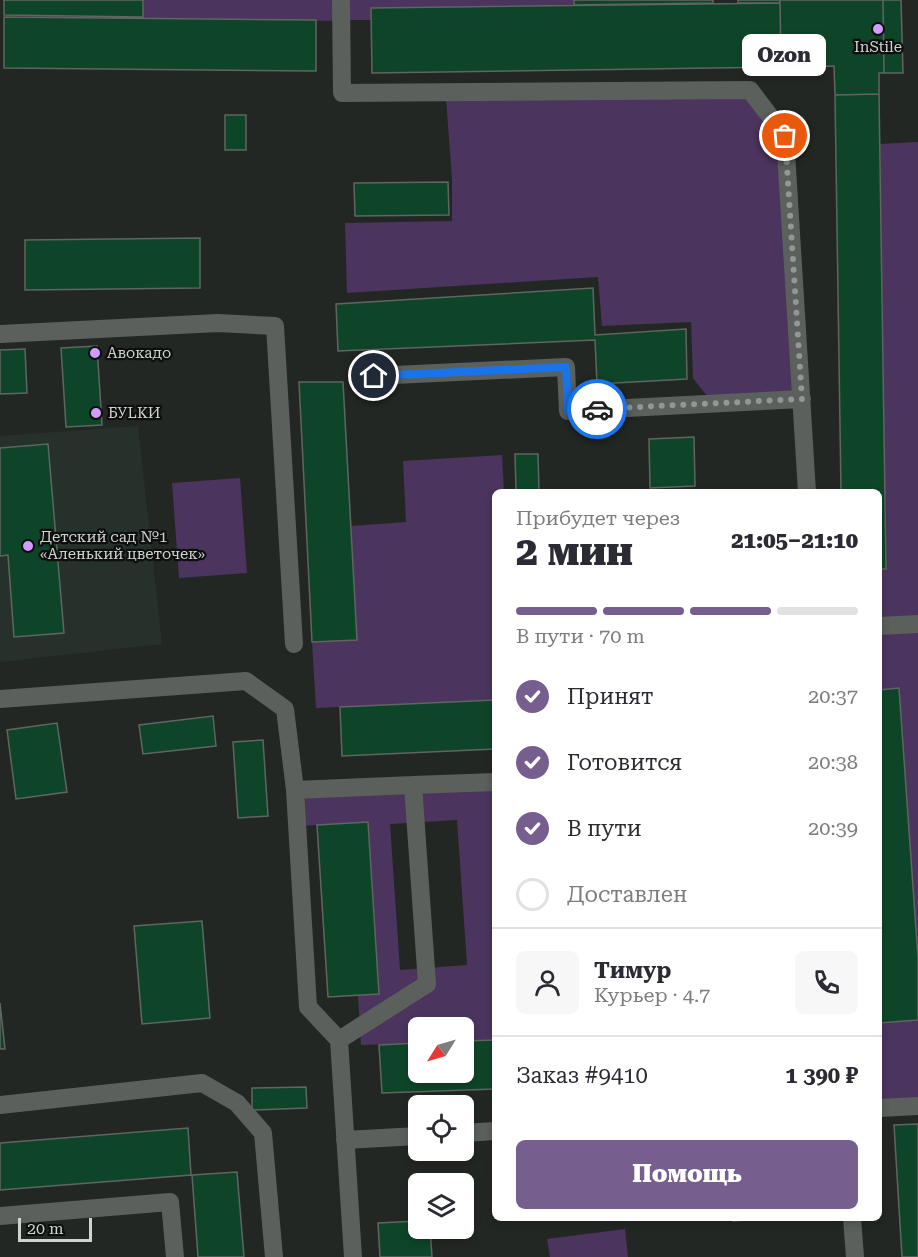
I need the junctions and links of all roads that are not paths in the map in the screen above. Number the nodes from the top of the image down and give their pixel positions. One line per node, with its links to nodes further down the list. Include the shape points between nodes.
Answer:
1 (341, 0): 4 (street, via 342,93 750,90 785,136)
2 (0, 334): 8 (street, via 218,323 275,326)
3 (374, 376): 4 (street, via 566,367 568,411)
4 (802, 399): 5 (street)
5 (807, 489)
6 (918, 624): 7 (street)
7 (882, 626)
8 (294, 644)
9 (0, 699): 12 (street, via 246,681 285,709)
10 (492, 782): 11 (street)
11 (413, 785): 12 (street); 13 (street, via 427,984)
12 (295, 790): 13 (street, via 308,1007)
13 (339, 1040): 20 (street)
14 (0, 1105): 24 (street, via 202,1083 237,1103 263,1133)
15 (918, 1106): 16 (street)
16 (882, 1108)
17 (492, 1131): 18 (street)
18 (474, 1132)
19 (408, 1137): 20 (street)
20 (345, 1140): 25 (street)
21 (0, 1216): 23 (street, via 170,1202)
22 (852, 1221): 26 (street)
23 (175, 1257)
24 (274, 1257)
25 (353, 1257)
26 (855, 1257)

